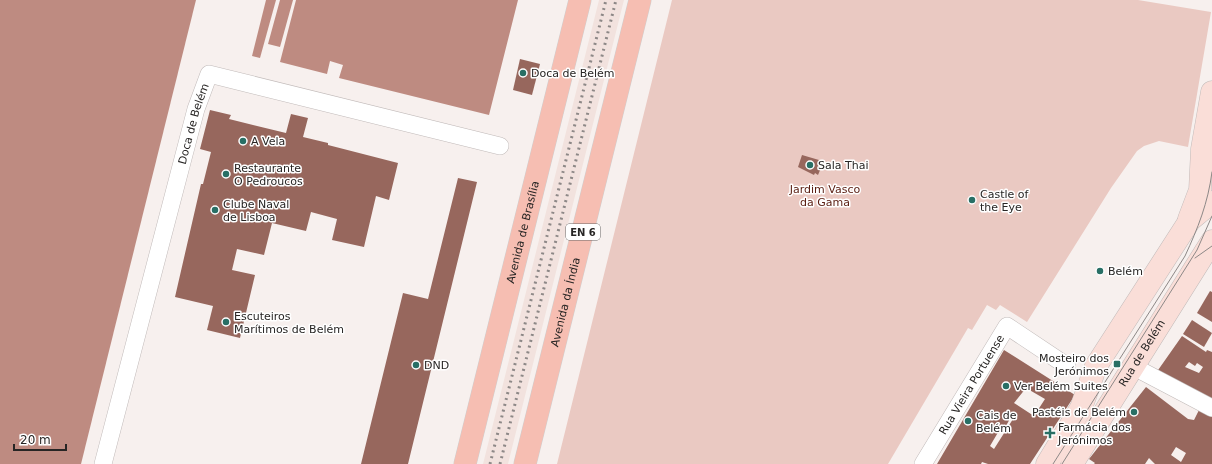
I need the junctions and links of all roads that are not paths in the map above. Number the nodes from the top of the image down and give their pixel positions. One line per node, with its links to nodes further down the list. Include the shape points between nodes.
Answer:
1 (580, 0): 14 (main road, Avenida de Brasília)
2 (640, 0): 15 (main road, Avenida da Índia / EN 6)
3 (1212, 92): 5 (main road)
4 (500, 146): 13 (street, Doca de Belém, via 208,74 196,109)
5 (1201, 164): 6 (main road); 9 (main road, via 1199,196 1193,212)
6 (1212, 185)
7 (1212, 202): 9 (main road, via 1190,220)
8 (1212, 241): 11 (main road, Rua de Belém)
9 (1175, 242): 17 (main road, via 1093,370 1081,408)
10 (1066, 366): 16 (street, Rua Vieira Portuense, via 1007,326)
11 (1134, 367): 12 (street); 18 (main road, Rua de Belém)
12 (1212, 408)
13 (103, 464)
14 (465, 464)
15 (525, 464)
16 (923, 464)
17 (1047, 464)
18 (1072, 464)

